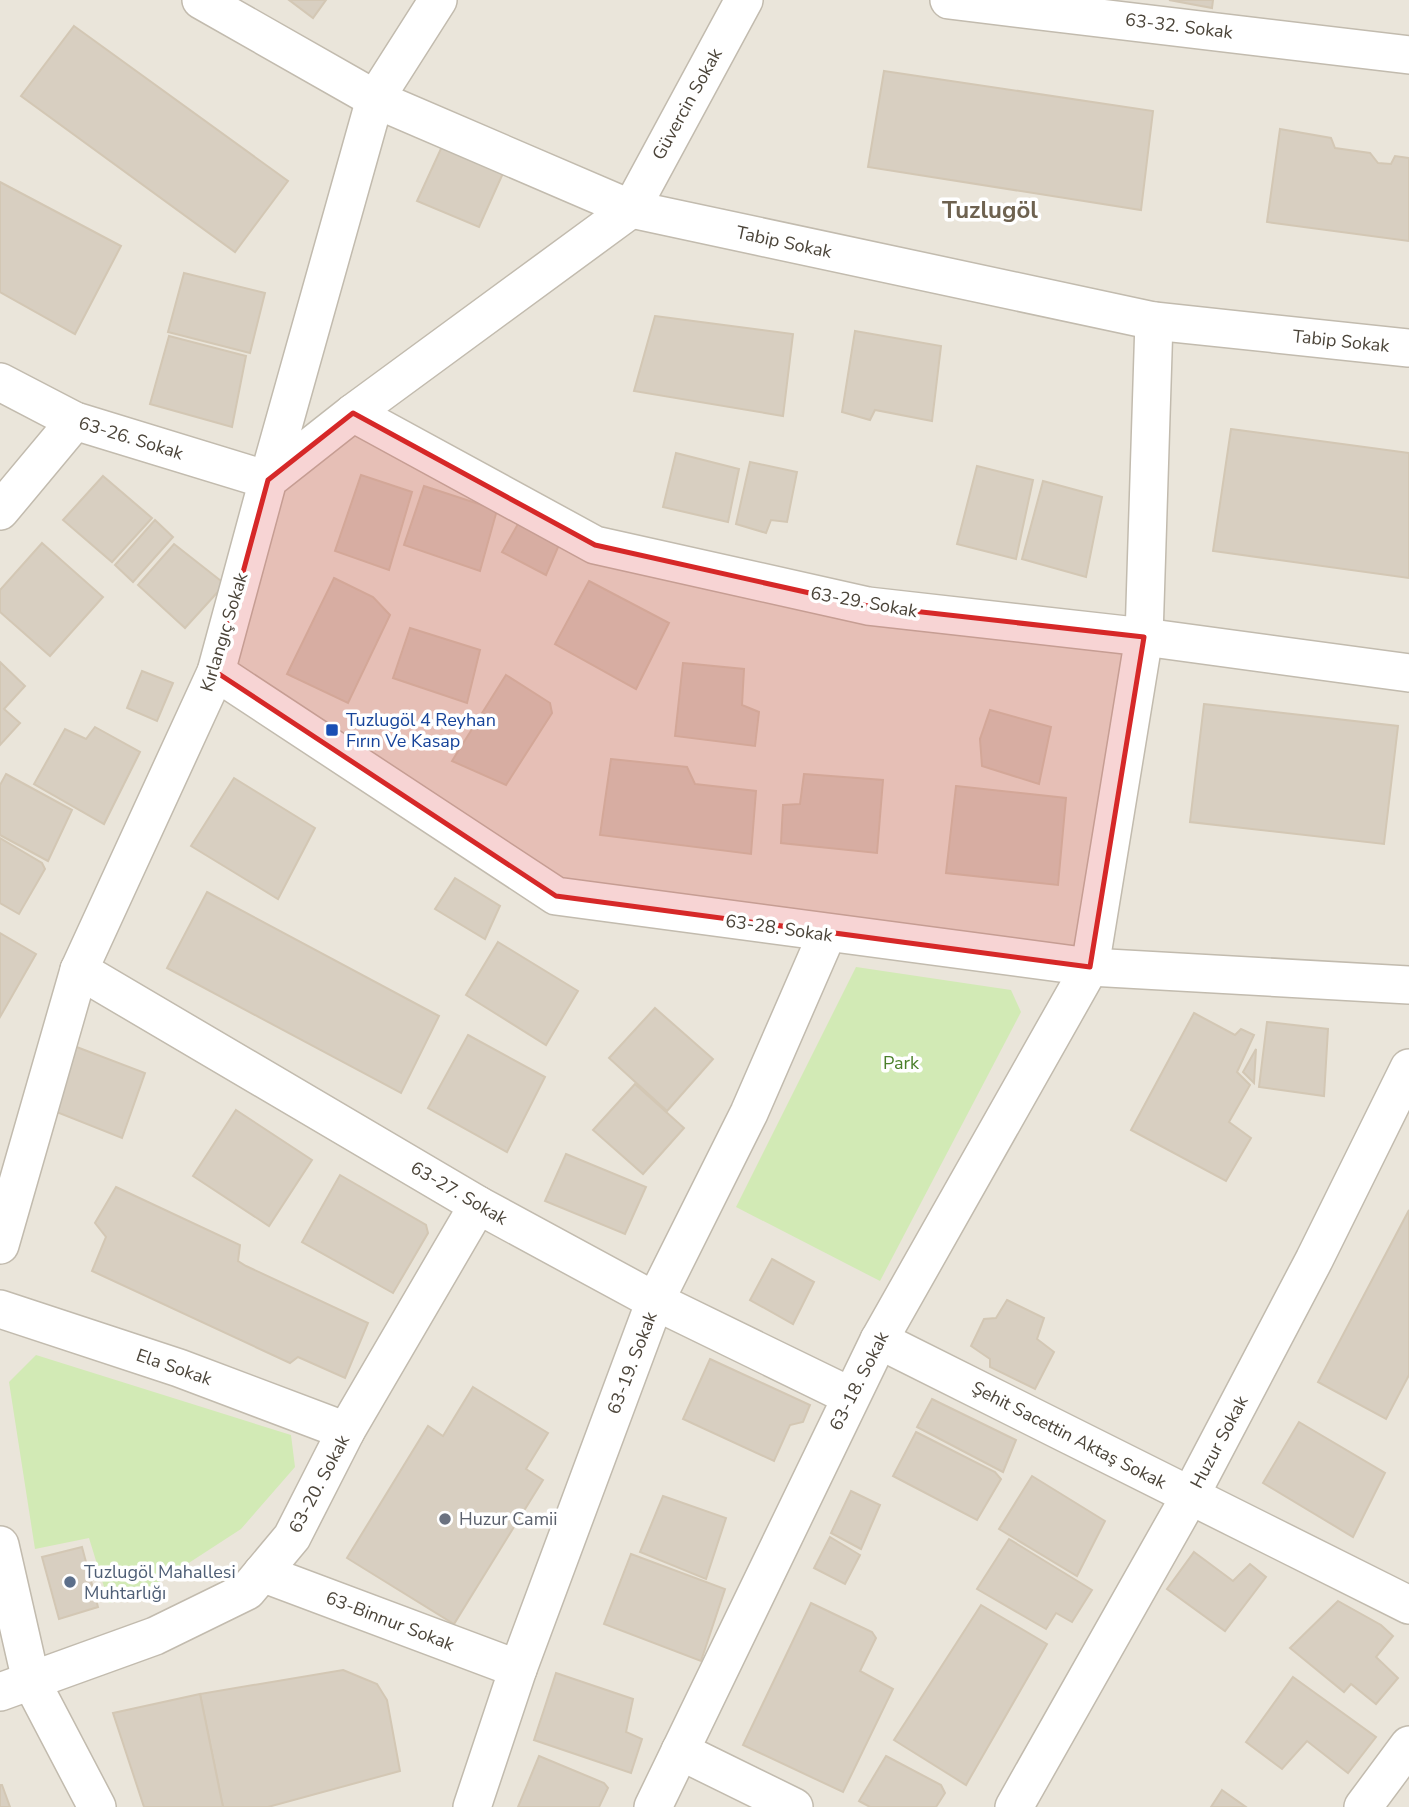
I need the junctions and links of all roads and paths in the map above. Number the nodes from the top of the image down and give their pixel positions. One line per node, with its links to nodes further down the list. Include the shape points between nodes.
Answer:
1 (201, 0): 6 (street, Tabip Sokak)
2 (438, 0): 6 (street, Kırlangıç Sokak)
3 (744, 0): 7 (street, Güvercin Sokak)
4 (949, 0): 5 (street, 63-32. Sokak)
5 (1409, 55)
6 (375, 99): 7 (street, Tabip Sokak); 13 (street, Kırlangıç Sokak)
7 (631, 209): 8 (street, Tabip Sokak); 11 (street)
8 (1154, 321): 9 (street, Tabip Sokak); 15 (street)
9 (1409, 348)
10 (0, 382): 12 (street, 63-26. Sokak)
11 (353, 413): 13 (street); 15 (street, 63-29. Sokak, via 595,545 868,606)
12 (75, 421): 13 (street, 63-26. Sokak); 14 (street)
13 (268, 480): 16 (street, Kırlangıç Sokak)
14 (0, 511)
15 (1144, 637): 17 (street, 63-29. Sokak); 19 (street)
16 (216, 672): 18 (street, 63-28. Sokak, via 556,896); 20 (street, Kırlangıç Sokak)
17 (1409, 673)
18 (827, 934): 19 (street, 63-28. Sokak); 25 (street, 63-19. Sokak, via 749,1113)
19 (1090, 967): 21 (street, 63-28. Sokak); 27 (street, 63-18. Sokak)
20 (79, 970): 23 (street, 63-27. Sokak); 24 (street, Kırlangıç Sokak)
21 (1409, 985)
22 (1409, 1068): 30 (street, Huzur Sokak)
23 (478, 1205): 25 (street, 63-27. Sokak); 29 (street, 63-20. Sokak)
24 (0, 1245)
25 (655, 1301): 28 (street, 63-27. Sokak); 34 (street, 63-19. Sokak)
26 (0, 1309): 29 (street, Ela Sokak, via 179,1368)
27 (879, 1340): 28 (street, 63-18. Sokak); 30 (street, Şehit Sacettin Aktaş Sokak)
28 (850, 1396): 37 (street, 63-18. Sokak)
29 (346, 1431): 32 (street, 63-20. Sokak, via 292,1537)
30 (1191, 1496): 33 (street, Şehit Sacettin Aktaş Sokak); 42 (street, Huzur Sokak)
31 (0, 1545): 35 (street)
32 (262, 1573): 34 (street, 63-Binnur Sokak); 35 (street, 63-20. Sokak, via 247,1591 155,1636)
33 (1409, 1605)
34 (518, 1669): 39 (street, 63-19. Sokak)
35 (16, 1686): 38 (street)
36 (1409, 1745): 43 (street)
37 (680, 1751): 40 (street, 63-18. Sokak); 41 (street)
38 (97, 1807)
39 (472, 1807)
40 (653, 1807)
41 (794, 1807)
42 (1014, 1807)
43 (1363, 1807)

